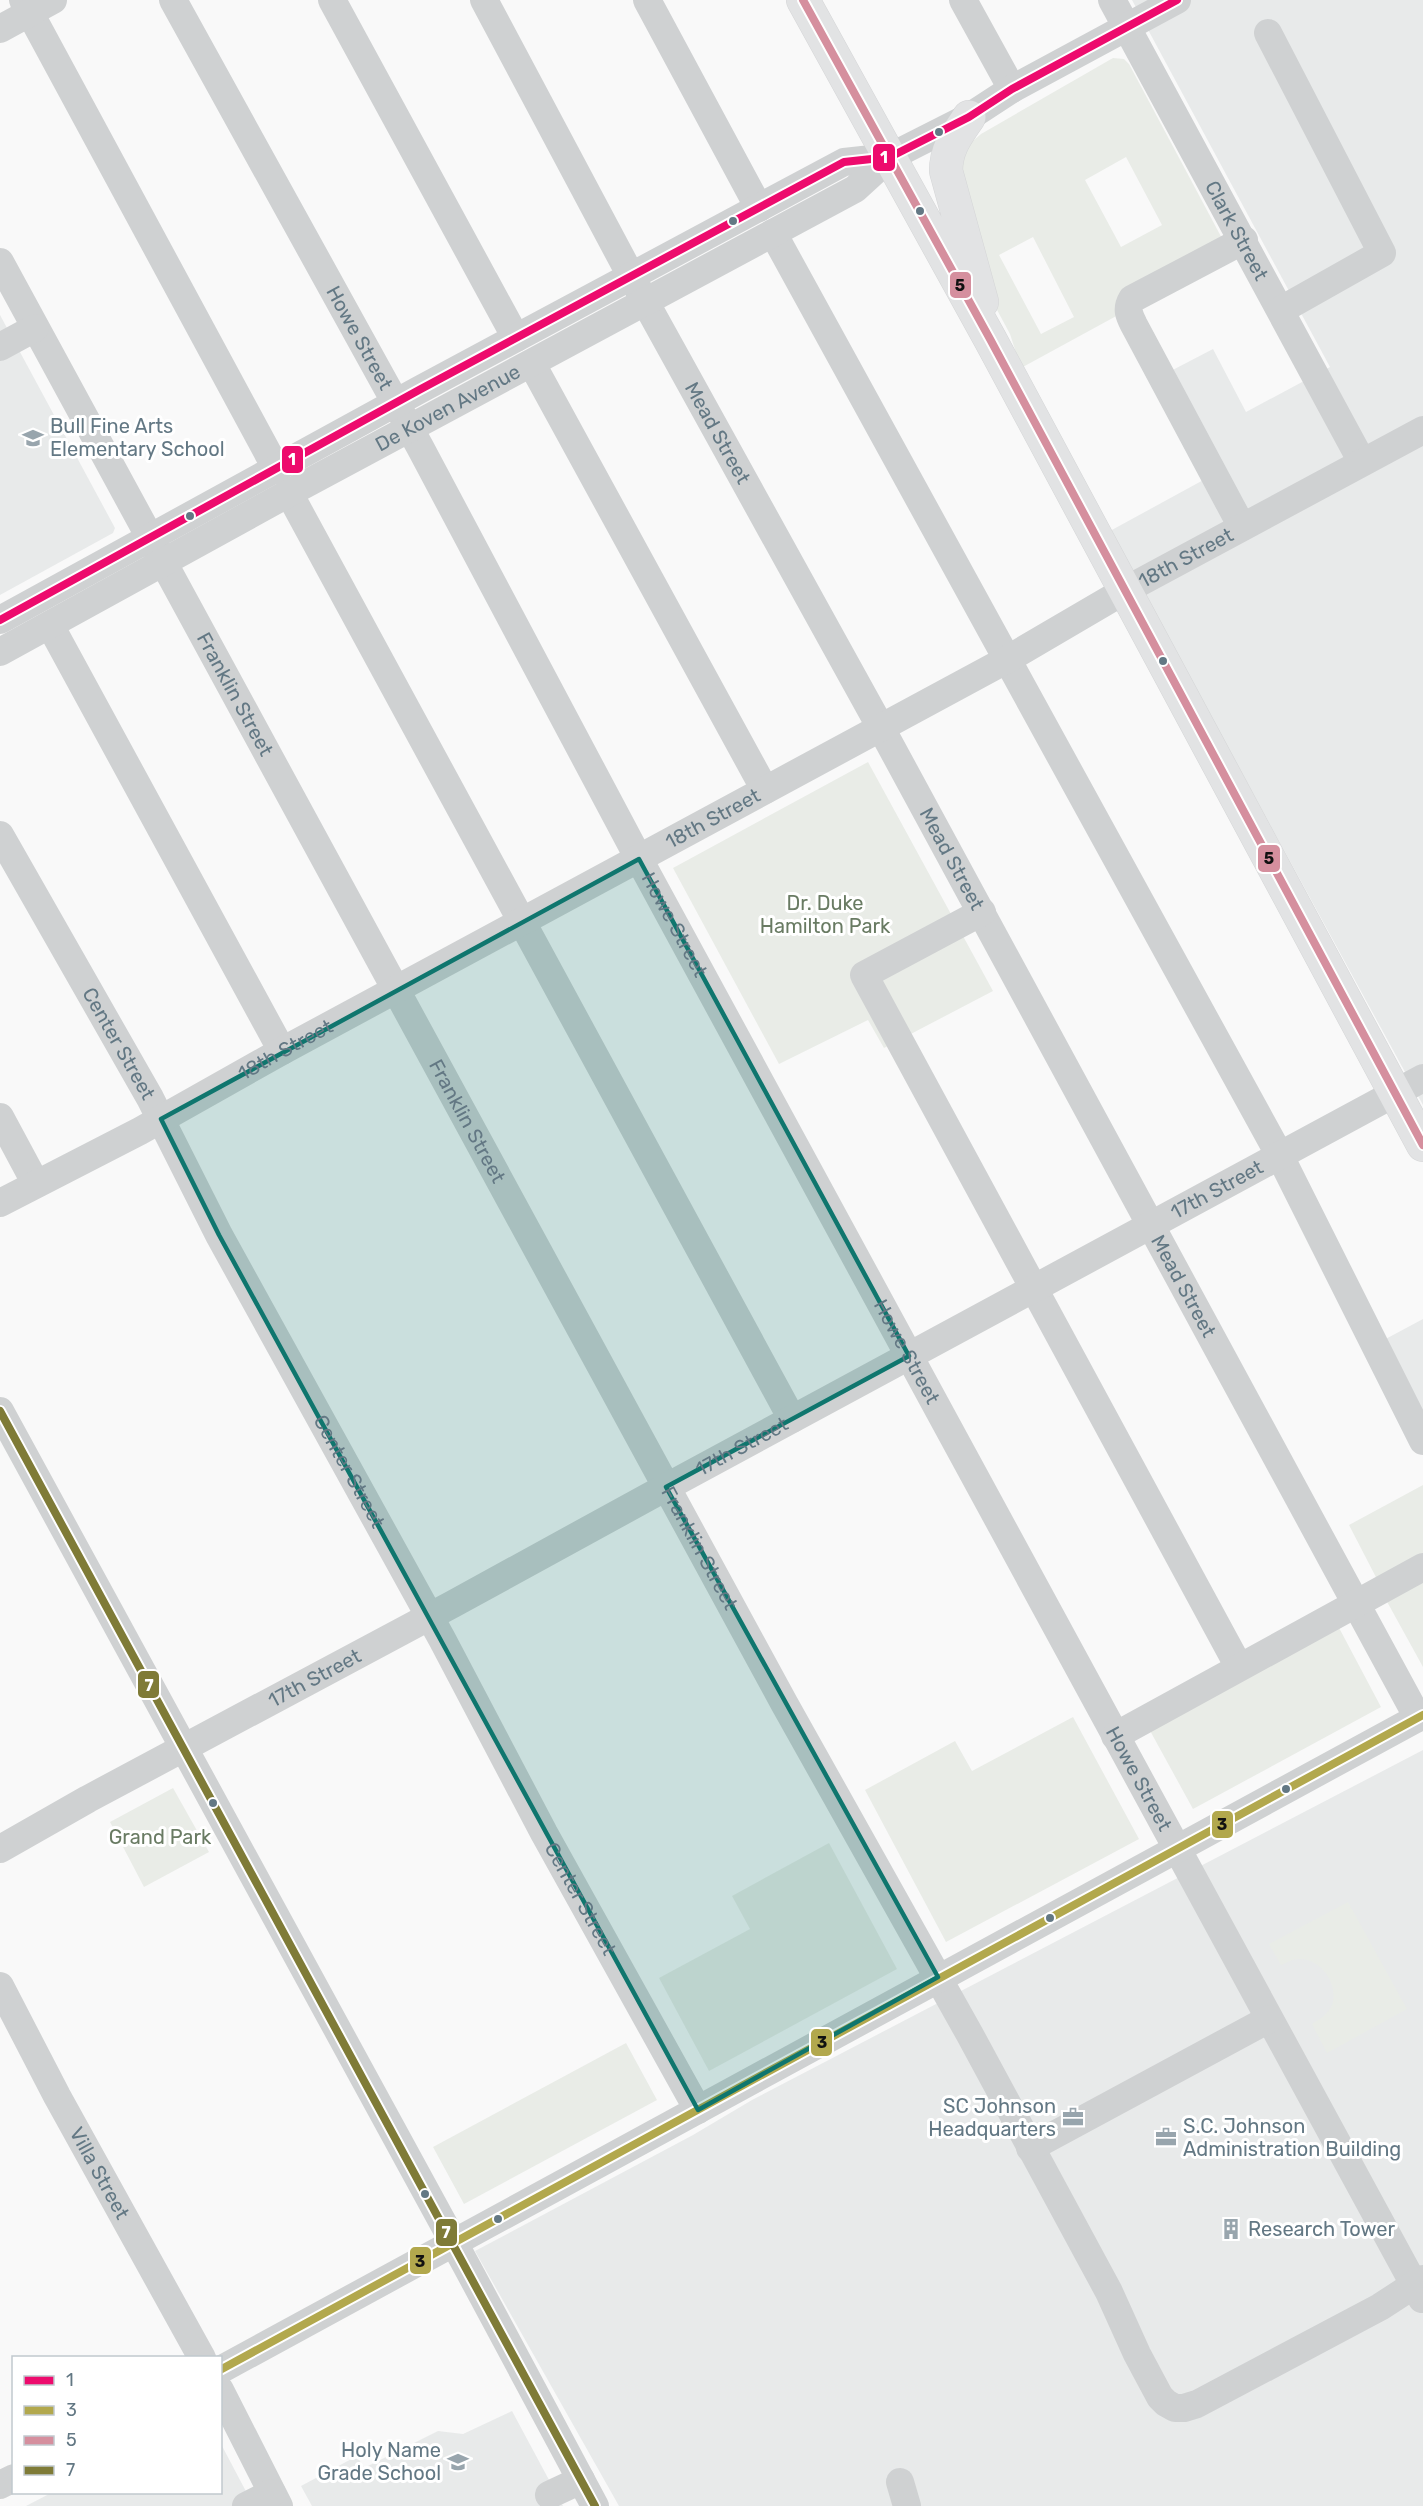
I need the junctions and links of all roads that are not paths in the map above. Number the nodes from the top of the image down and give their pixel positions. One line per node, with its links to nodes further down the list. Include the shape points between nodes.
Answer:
1 (173, 0): 28 (street, Howe Street)
2 (332, 0): 24 (street)
3 (484, 0): 20 (street, Mead Street)
4 (647, 0): 16 (street)
5 (803, 0): 15 (main road)
6 (963, 0): 13 (street)
7 (1112, 0): 10 (street, Clark Street)
8 (1177, 0): 10 (street, De Koven Avenue)
9 (35, 4): 11 (street); 32 (street)
10 (1127, 27): 13 (street, De Koven Avenue); 18 (street, Clark Street)
11 (0, 29)
12 (1268, 33): 22 (street, via 1382,253)
13 (1012, 88): 14 (street, De Koven Avenue)
14 (969, 117): 15 (street, De Koven Avenue); 25 (main road, via 950,144 946,171)
15 (890, 157): 16 (street, De Koven Avenue, via 844,162); 17 (street, De Koven Avenue, via 855,189); 25 (main road)
16 (759, 208): 20 (street, De Koven Avenue)
17 (773, 233): 21 (street, De Koven Avenue); 39 (street)
18 (1244, 240): 22 (street, Clark Street); 33 (street, via 1132,299 1128,306 1134,326)
19 (0, 262): 23 (street, Franklin Street)
20 (631, 276): 21 (street, Mead Street); 24 (street, De Koven Avenue)
21 (646, 303): 27 (street, De Koven Avenue); 40 (street, Mead Street)
22 (1281, 310): 31 (street, Clark Street)
23 (35, 328): 26 (street); 34 (street, Franklin Street)
24 (516, 338): 28 (street, De Koven Avenue)
25 (990, 339): 35 (main road)
26 (0, 347)
27 (532, 364): 29 (street, De Koven Avenue); 41 (street)
28 (396, 402): 29 (street, Howe Street); 32 (street, De Koven Avenue)
29 (410, 429): 32 (street, De Koven Avenue); 43 (street, Howe Street)
30 (1423, 430): 31 (street, 18th Street)
31 (1362, 462): 33 (street, 18th Street)
32 (283, 481): 34 (street, De Koven Avenue); 45 (street)
33 (1242, 527): 35 (street, 18th Street)
34 (156, 552): 36 (street, De Koven Avenue); 37 (street, De Koven Avenue); 46 (street, Franklin Street)
35 (1124, 591): 39 (street, 18th Street); 48 (main road)
36 (0, 620)
37 (50, 625): 38 (street, De Koven Avenue); 47 (street)
38 (0, 652)
39 (1008, 659): 40 (street, 18th Street); 52 (street)
40 (881, 728): 41 (street, 18th Street); 44 (street, Mead Street)
41 (765, 790): 43 (street, 18th Street)
42 (0, 835): 50 (street, Center Street)
43 (639, 859): 45 (street, 18th Street); 57 (street, Howe Street)
44 (982, 912): 55 (street, Mead Street); 56 (street, via 864,975)
45 (521, 922): 46 (street, 18th Street); 59 (street)
46 (396, 990): 47 (street, 18th Street); 61 (street, Franklin Street)
47 (282, 1051): 50 (street, 18th Street)
48 (1409, 1086): 51 (main road); 52 (street, 17th Street)
49 (0, 1118): 53 (street)
50 (161, 1119): 53 (street, 18th Street); 64 (street, Center Street, via 219,1235)
51 (1423, 1145)
52 (1280, 1156): 55 (street, 17th Street); 60 (street)
53 (36, 1184): 54 (street, 18th Street)
54 (0, 1203)
55 (1151, 1225): 56 (street, 17th Street); 63 (street, Mead Street)
56 (1034, 1288): 57 (street, 17th Street); 65 (street)
57 (909, 1356): 59 (street, 17th Street); 67 (street, Howe Street)
58 (0, 1412): 68 (street)
59 (792, 1419): 61 (street, 17th Street)
60 (1423, 1441)
61 (666, 1487): 64 (street, 17th Street); 71 (street, Franklin Street)
62 (1423, 1567): 63 (street)
63 (1356, 1602): 65 (street); 66 (street, Mead Street)
64 (430, 1617): 68 (street, 17th Street); 74 (street, Center Street, via 544,1833)
65 (1239, 1667): 67 (street)
66 (1421, 1716): 70 (street)
67 (1115, 1736): 70 (street, Howe Street)
68 (183, 1748): 69 (street, 17th Street); 76 (street)
69 (0, 1849)
70 (1176, 1849): 71 (street); 73 (street, Howe Street)
71 (938, 1977): 74 (street); 75 (street, Franklin Street)
72 (0, 1986): 78 (street, Villa Street)
73 (1269, 2019): 75 (street); 77 (street, Howe Street)
74 (698, 2110): 76 (street)
75 (1030, 2148): 77 (street, Franklin Street, via 1109,2292 1160,2397 1175,2408 1197,2404)
76 (453, 2242): 79 (street); 81 (street)
77 (1420, 2288)
78 (201, 2356)
79 (222, 2369)
80 (222, 2394): 83 (street)
81 (581, 2480): 82 (street); 85 (street)
82 (549, 2495)
83 (275, 2499): 84 (street)
84 (246, 2506)
85 (595, 2506)

